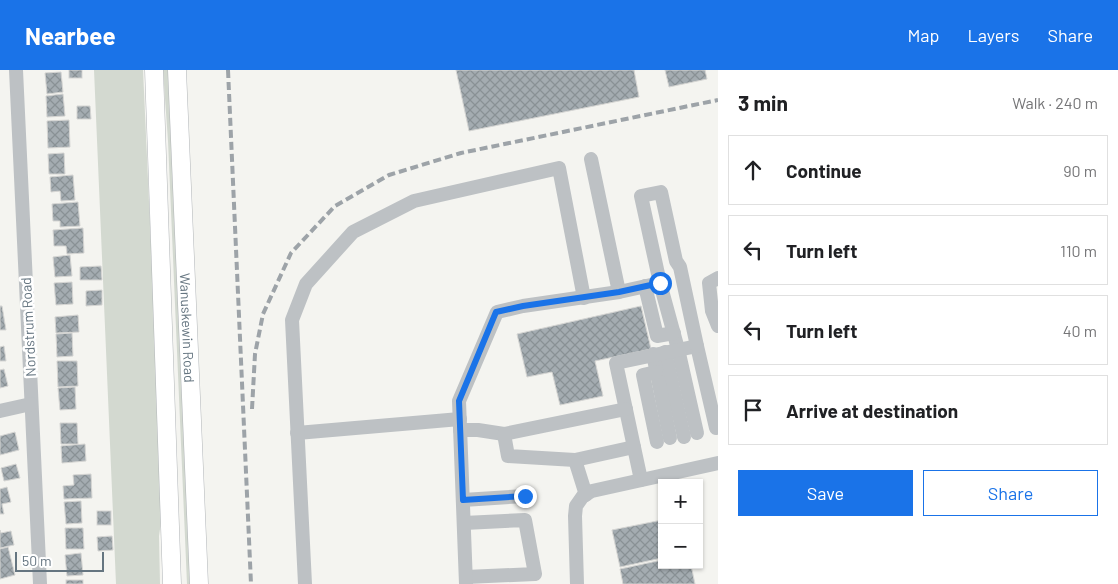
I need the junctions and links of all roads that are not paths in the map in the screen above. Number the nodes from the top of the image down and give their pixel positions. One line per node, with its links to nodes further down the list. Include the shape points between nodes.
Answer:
1 (16, 70): 14 (street, Nordstrum Road)
2 (154, 70): 31 (main road, Wanuskewin Road)
3 (177, 70): 32 (main road, Wanuskewin Road)
4 (590, 159): 8 (street)
5 (718, 278): 10 (street, via 708,283)
6 (660, 283): 7 (street); 11 (street); 12 (street, via 641,196 661,192)
7 (645, 286): 8 (street); 11 (street, via 657,336)
8 (619, 292): 9 (street)
9 (584, 298): 17 (street, via 496,312 459,401); 19 (street, via 559,168 414,201 353,232 306,284 292,320)
10 (718, 326)
11 (674, 333): 13 (street)
12 (698, 346): 13 (street); 18 (street)
13 (665, 352): 13 (street, via 677,438 656,372); 15 (street, via 616,363)
14 (31, 404): 16 (street); 30 (street, Nordstrum Road)
15 (626, 409): 20 (street); 21 (street)
16 (0, 411)
17 (460, 425): 19 (street); 20 (street); 27 (street)
18 (716, 428)
19 (297, 433): 33 (street)
20 (504, 434): 22 (street, via 508,456)
21 (634, 447): 22 (street); 24 (street)
22 (575, 460): 25 (street)
23 (718, 463): 24 (street)
24 (641, 480): 25 (street, via 602,488)
25 (586, 495): 34 (street, via 576,506)
26 (525, 496): 27 (street)
27 (463, 500): 28 (street)
28 (464, 523): 29 (street); 29 (street, via 526,520 535,574)
29 (466, 581)
30 (40, 584)
31 (172, 584)
32 (199, 584)
33 (305, 584)
34 (577, 584)

